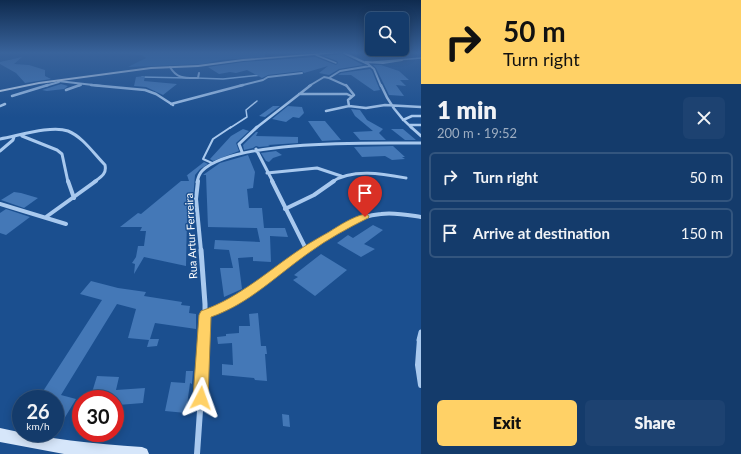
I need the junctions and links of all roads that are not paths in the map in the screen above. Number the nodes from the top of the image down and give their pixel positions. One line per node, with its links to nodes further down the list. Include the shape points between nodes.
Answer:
1 (113, 74): 8 (main road)
2 (176, 74): 3 (street, via 178,77 198,78)
3 (198, 74)
4 (292, 74): 9 (street, via 268,77 172,104 149,92 135,89)
5 (335, 74): 7 (street)
6 (377, 74): 19 (street, via 384,96)
7 (329, 78): 12 (street, via 324,77); 14 (street, via 350,87 354,95)
8 (59, 81): 9 (street); 11 (main road); 13 (street)
9 (83, 85): 10 (street)
10 (66, 90)
11 (0, 91)
12 (299, 94): 14 (street); 33 (street, via 241,141 239,144)
13 (12, 96)
14 (352, 96): 18 (street, via 348,100)
15 (257, 101): 34 (lane, via 246,110 247,117 213,139 203,159)
16 (5, 104): 17 (street)
17 (0, 106)
18 (349, 106): 19 (street); 21 (street)
19 (392, 106): 20 (street); 23 (street)
20 (421, 107)
21 (326, 111)
22 (421, 116): 23 (street)
23 (403, 120): 24 (street)
24 (408, 125): 25 (street); 27 (street)
25 (421, 125)
26 (22, 136): 28 (street); 38 (street, via 62,154); 38 (street, via 50,130 67,130 105,165 104,175)
27 (421, 136)
28 (14, 137): 29 (street); 32 (street)
29 (0, 140)
30 (421, 143): 31 (street, Rua Artur Ferreira, via 318,145)
31 (256, 150): 33 (street, Rua Artur Ferreira); 35 (street)
32 (0, 151)
33 (242, 152): 34 (street, Rua Artur Ferreira)
34 (212, 163): 45 (street, Rua Artur Ferreira, via 200,172 197,182)
35 (267, 172): 36 (street, via 317,168); 40 (street)
36 (341, 176): 37 (street, via 379,173); 40 (street, via 314,195)
37 (406, 178)
38 (74, 198): 41 (street)
39 (0, 204): 41 (street)
40 (285, 210): 44 (street)
41 (46, 217): 43 (street)
42 (421, 217): 44 (street, via 390,212 365,217)
43 (66, 224)
44 (306, 250): 45 (street, via 254,289)
45 (205, 315): 50 (street, Rua Artur Ferreira)
46 (421, 332): 47 (street, via 418,374)
47 (421, 385)
48 (0, 435): 49 (main road, via 82,451)
49 (142, 454)
50 (197, 454)

